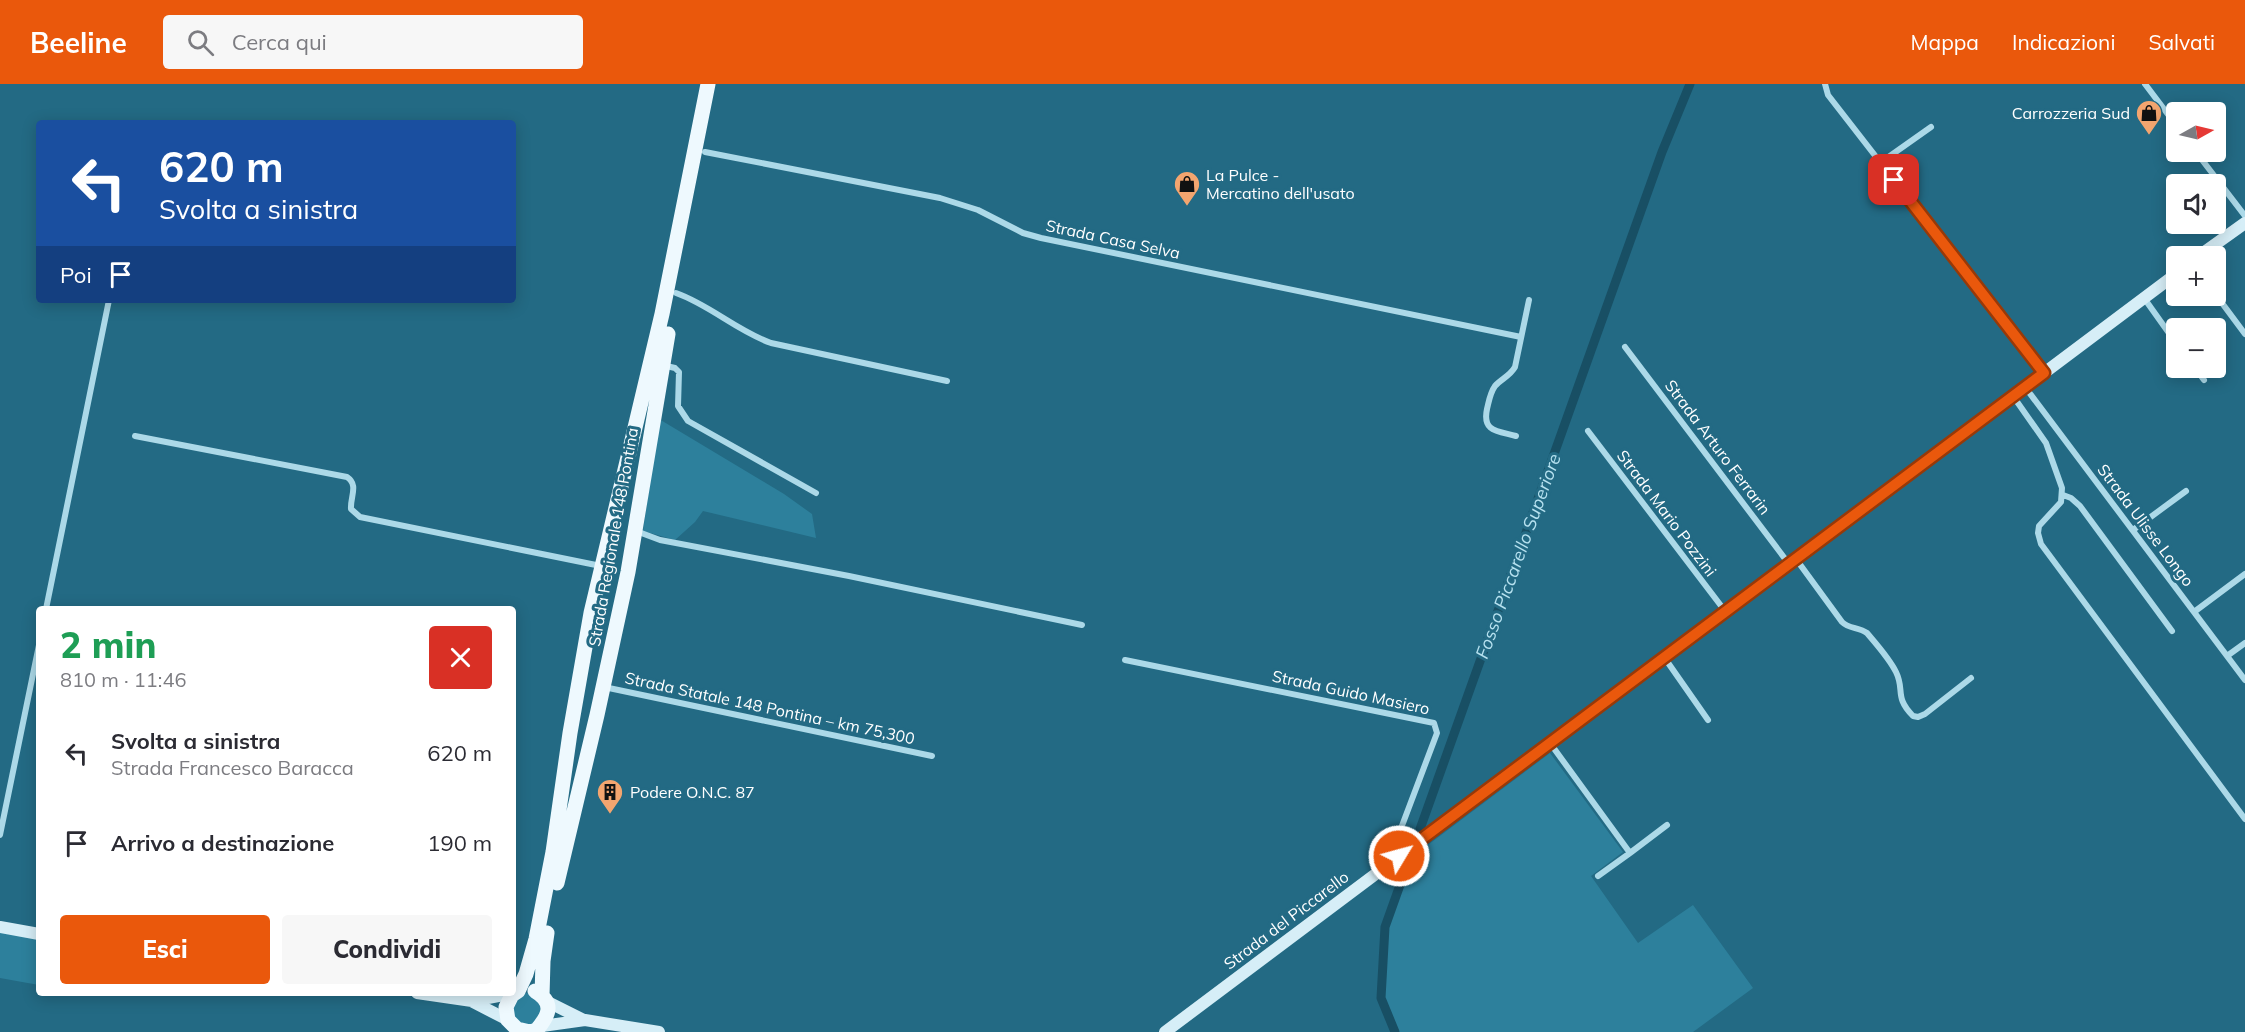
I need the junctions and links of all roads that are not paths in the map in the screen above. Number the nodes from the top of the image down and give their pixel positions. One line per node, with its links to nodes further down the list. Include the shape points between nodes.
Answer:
1 (708, 84): 37 (main road, Strada Regionale 148 Pontina, via 662,314)
2 (718, 84): 7 (main road, Strada Regionale 148 Pontina)
3 (1825, 84): 9 (street, via 1828,95)
4 (2145, 84): 5 (street)
5 (2166, 112)
6 (1931, 127): 9 (street)
7 (705, 152): 14 (main road, Strada Regionale 148 Pontina); 21 (street, Strada Casa Selva, via 940,198 1041,238)
8 (2204, 162): 10 (street)
9 (1880, 163): 24 (street)
10 (2245, 216)
11 (2245, 223): 12 (street)
12 (2213, 246)
13 (2166, 282): 15 (street, Strada del Piccarello)
14 (676, 293): 23 (main road, Strada Regionale 148 Pontina); 25 (street, via 771,343)
15 (2144, 298): 19 (street); 24 (street, Strada del Piccarello)
16 (1529, 300): 21 (street)
17 (109, 303): 39 (street)
18 (2224, 306): 20 (street)
19 (2166, 329)
20 (2245, 334)
21 (1521, 337): 30 (street, via 1514,370 1492,391 1486,419 1493,430)
22 (1625, 347): 36 (street, Strada Arturo Ferrarin)
23 (662, 365): 32 (street, via 679,372 678,406 688,421); 35 (main road, Strada Regionale 148 Pontina)
24 (2044, 373): 26 (street, Strada del Piccarello)
25 (947, 381)
26 (2025, 387): 27 (street, Strada del Piccarello); 34 (street, Strada Ulisse Longo)
27 (2013, 396): 33 (street, via 2046,443); 36 (street, Strada del Piccarello)
28 (1588, 431): 40 (street, Strada Mario Pozzini)
29 (135, 436): 37 (street, via 347,477 354,487 351,509 364,518)
30 (1516, 436)
31 (2186, 491): 34 (street)
32 (816, 493)
33 (2063, 495): 43 (street, via 2080,506); 55 (street, via 2039,526 2041,544)
34 (2133, 530): 41 (street, Strada Ulisse Longo)
35 (635, 531): 42 (street, via 663,541); 51 (main road, Strada Regionale 148 Pontina)
36 (1792, 561): 40 (street, Strada del Piccarello); 49 (street, Strada Arturo Ferrarin, via 1842,622 1864,631 1888,660 1898,676 1901,699 1913,716 1925,714)
37 (601, 567): 63 (main road, Strada Regionale 148 Pontina, via 536,939)
38 (2245, 574): 41 (street)
39 (47, 606)
40 (1725, 611): 46 (street, Strada del Piccarello)
41 (2194, 612): 45 (street, Strada Ulisse Longo)
42 (1082, 624)
43 (2172, 631)
44 (2245, 643): 45 (street)
45 (2227, 656): 50 (street, Strada Ulisse Longo)
46 (1664, 657): 52 (street); 53 (street, Strada del Piccarello)
47 (36, 660): 57 (street)
48 (1125, 660): 59 (street, Strada Guido Masiero, via 1434,723 1437,733 1397,839)
49 (1971, 678)
50 (2245, 680)
51 (603, 687): 54 (street, Strada Statale 148 Pontina – km 75,300); 67 (main road, Strada Regionale 148 Pontina, via 547,933)
52 (1708, 720)
53 (1549, 743): 58 (street); 59 (street, Strada del Piccarello)
54 (932, 756)
55 (2245, 819)
56 (1667, 825): 58 (street)
57 (0, 835)
58 (1630, 853): 60 (street)
59 (1399, 856): 73 (street, Strada del Piccarello)
60 (1598, 876)
61 (0, 927): 62 (street)
62 (36, 933)
63 (516, 992): 67 (main road, via 531,990)
64 (438, 996): 68 (street)
65 (496, 996): 68 (street)
66 (513, 996): 70 (main road, Strada Regionale 148 Pontina, via 506,1007)
67 (544, 999): 69 (street); 71 (main road, Strada Regionale 148 Pontina, via 548,1014)
68 (472, 1001): 70 (street)
69 (585, 1020): 71 (street); 72 (street)
70 (511, 1026): 71 (main road, via 524,1031)
71 (538, 1029)
72 (659, 1032)
73 (1165, 1032)

